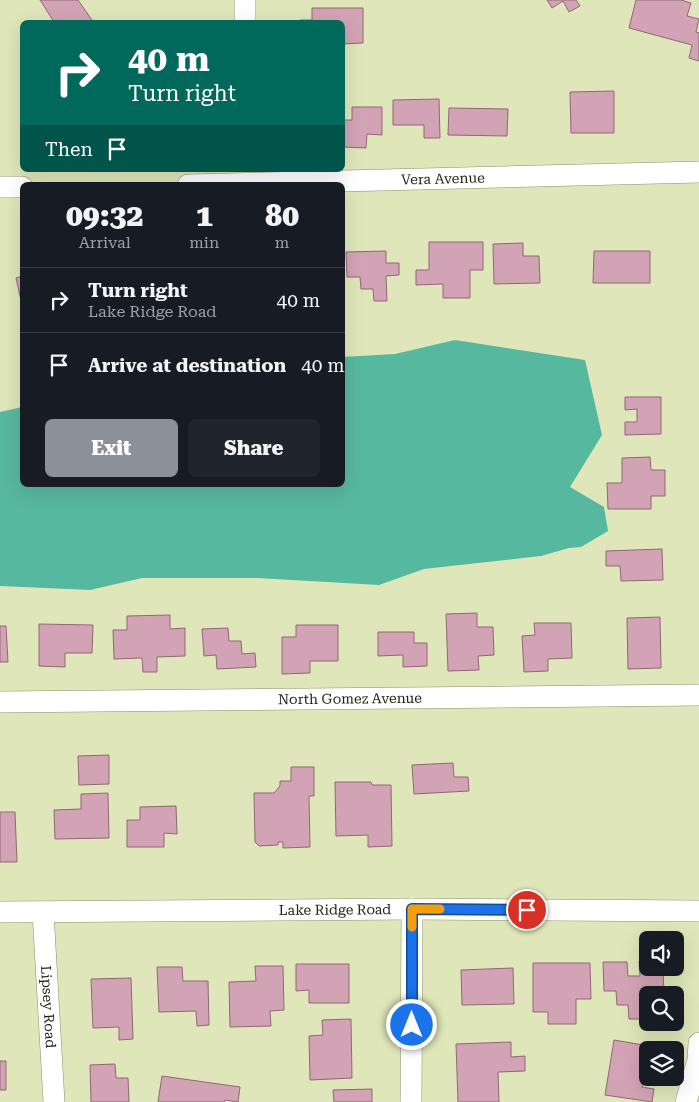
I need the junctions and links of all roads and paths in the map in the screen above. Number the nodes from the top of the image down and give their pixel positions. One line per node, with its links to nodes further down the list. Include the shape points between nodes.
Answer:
1 (245, 0): 2 (street)
2 (245, 20)
3 (699, 172): 4 (street, Vera Avenue)
4 (250, 177): 5 (street, Vera Avenue)
5 (211, 182)
6 (0, 187): 7 (street)
7 (20, 187)
8 (699, 695): 9 (street, North Gomez Avenue)
9 (0, 702)
10 (412, 909): 11 (street, Lake Ridge Road); 13 (street, Lake Ridge Road); 16 (street)
11 (699, 911)
12 (0, 912): 13 (street, Lake Ridge Road)
13 (43, 912): 15 (street, Lipsey Road)
14 (699, 1043): 17 (street, via 698,1060)
15 (54, 1102)
16 (411, 1102)
17 (686, 1102)

